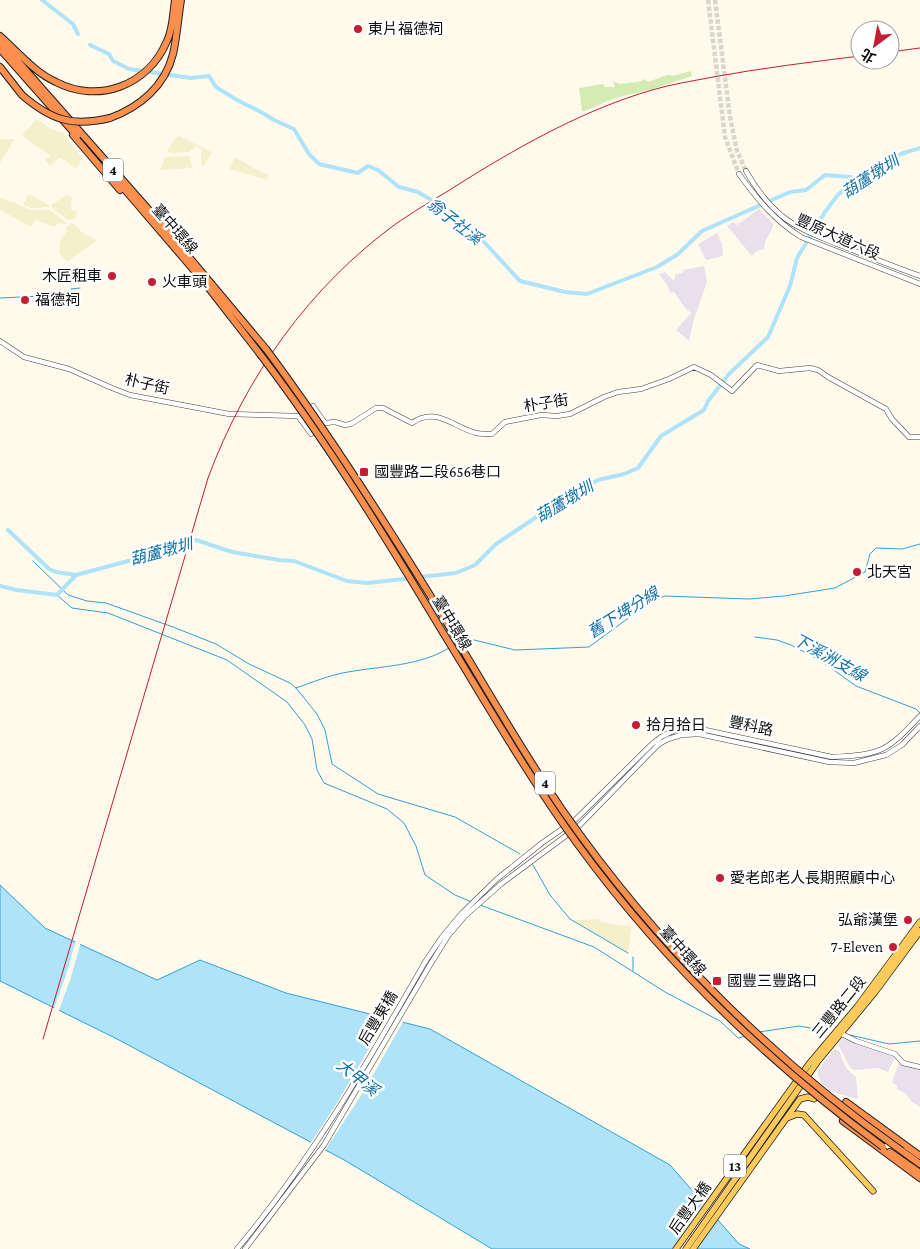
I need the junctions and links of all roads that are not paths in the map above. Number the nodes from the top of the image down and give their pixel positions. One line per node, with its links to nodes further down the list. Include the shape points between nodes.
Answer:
1 (174, 0): 3 (highway, via 168,40 155,62 130,82 106,91 82,91 54,82)
2 (181, 0): 6 (highway, bridge, via 172,55 166,71 144,101 122,114 83,123 54,116 40,110 22,95)
3 (0, 36)
4 (0, 41): 13 (highway, 臺中環線 / 4)
5 (0, 49): 11 (highway, 臺中環線 / 4, bridge); 11 (highway, via 152,228)
6 (0, 67)
7 (46, 92): 13 (highway, via 156,211)
8 (746, 171): 10 (street, 豐原大道六段, via 770,204 805,230)
9 (739, 174): 12 (street, 豐原大道六段, via 763,206 787,228 816,243)
10 (920, 276)
11 (204, 282): 35 (highway, 臺中環線 / 4, bridge, via 281,381 347,478 510,743 558,816 612,888 664,950 742,1030 837,1112)
12 (920, 284)
13 (225, 299): 34 (highway, 臺中環線 / 4, bridge, via 266,349 335,445 534,767 618,884 679,956 760,1037 831,1098)
14 (0, 340): 15 (street, 朴子街, via 24,357 70,369 130,395 229,414)
15 (298, 416): 16 (street, via 313,406); 16 (street, via 311,434)
16 (325, 423): 17 (street, 朴子街, via 345,426 376,408 383,408 412,423 423,416 431,416 474,432 492,434 505,422 570,414 600,398 655,384 694,366 732,391 757,365 779,371 818,370 886,408 909,437)
17 (920, 437)
18 (920, 716): 20 (street, 豐科路, via 882,750 854,756 832,756 701,729 685,728 670,732 652,744 575,820)
19 (920, 726): 21 (street, 豐科路, via 886,755 854,763 829,762 700,734 672,737 659,744 579,826)
20 (497, 879): 38 (street, 后豐東橋, via 442,937 320,1140)
21 (501, 884): 38 (street, 后豐東橋, via 448,936 324,1145)
22 (920, 922): 24 (main road, 三豐路二段 / 13)
23 (920, 931): 24 (main road, 三豐路二段 / 13)
24 (839, 1032): 25 (street, via 895,1054 904,1063); 26 (main road, 三豐路二段 / 13); 27 (main road, 三豐路二段 / 13)
25 (920, 1067)
26 (804, 1081): 27 (main road, 三豐路二段 / 13); 30 (highway, via 841,1110)
27 (797, 1086): 41 (main road, 后豐大橋 / 13); 42 (main road, 后豐大橋 / 13)
28 (814, 1098): 31 (main road, 后豐大橋 / 13, via 800,1099)
29 (846, 1102): 30 (highway)
30 (861, 1114): 33 (highway)
31 (785, 1120): 37 (main road, via 797,1114 804,1115); 43 (main road, 后豐大橋 / 13)
32 (843, 1121): 36 (highway)
33 (920, 1156)
34 (920, 1164)
35 (920, 1173)
36 (920, 1178)
37 (873, 1191)
38 (252, 1236): 39 (street, 后豐東橋); 40 (street, 后豐東橋)
39 (238, 1249)
40 (245, 1249)
41 (676, 1249)
42 (686, 1249)
43 (693, 1249)

